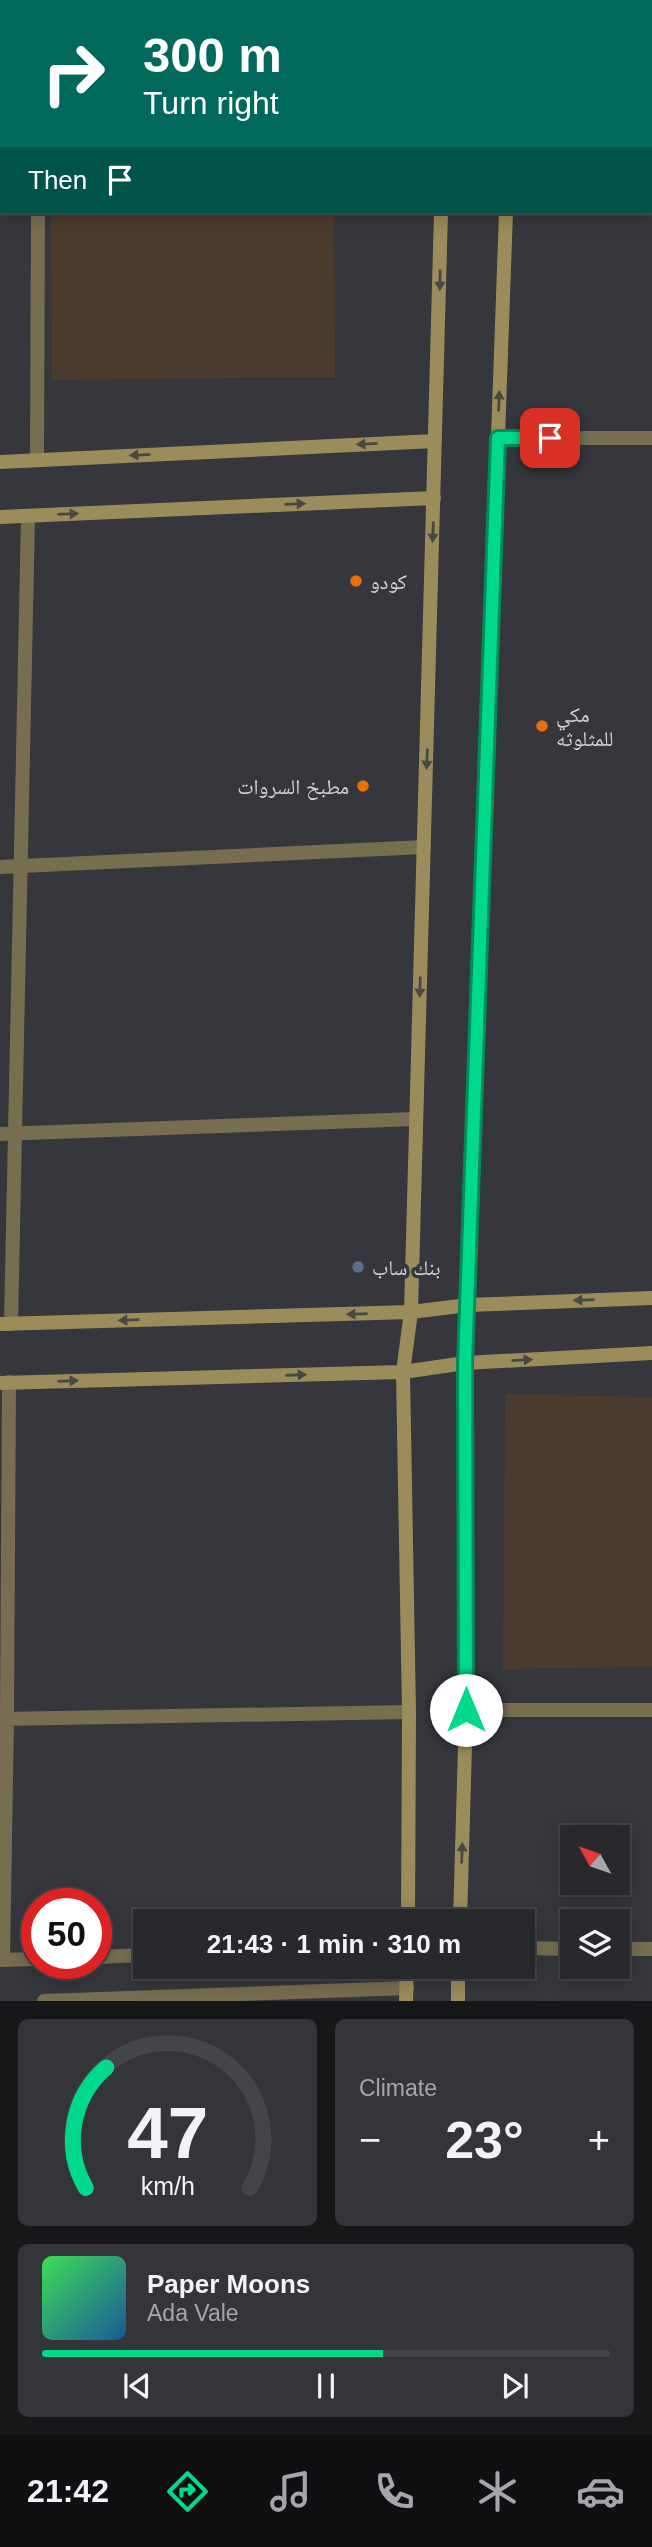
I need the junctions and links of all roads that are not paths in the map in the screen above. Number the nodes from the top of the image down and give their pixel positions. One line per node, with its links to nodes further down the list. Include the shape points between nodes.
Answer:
1 (38, 214): 7 (street)
2 (441, 214): 6 (main road, one-way to 6)
3 (506, 214): 4 (main road, one-way to 3)
4 (498, 438): 5 (street); 19 (main road)
5 (652, 438)
6 (435, 441): 7 (main road, one-way to 7); 9 (main road)
7 (37, 460): 8 (main road)
8 (0, 462)
9 (434, 498): 10 (main road, one-way to 9); 12 (main road, one-way to 12)
10 (28, 516): 11 (main road); 13 (street)
11 (0, 517)
12 (424, 847): 13 (street); 15 (main road, one-way to 15)
13 (21, 866): 14 (street); 17 (street)
14 (0, 867)
15 (416, 1119): 17 (street); 20 (main road)
16 (0, 1133): 17 (street)
17 (15, 1133): 21 (street)
18 (652, 1298): 19 (main road, one-way to 19)
19 (468, 1305): 20 (main road); 23 (main road)
20 (411, 1312): 21 (main road, one-way to 21); 24 (main road)
21 (6, 1324)
22 (652, 1353): 23 (main road, one-way to 22)
23 (465, 1363): 24 (main road); 26 (main road)
24 (403, 1372): 25 (main road, one-way to 24); 28 (main road)
25 (5, 1383): 29 (street)
26 (466, 1710): 27 (street); 31 (main road, one-way to 26)
27 (652, 1710)
28 (409, 1712): 29 (street); 30 (main road)
29 (4, 1719): 39 (street)
30 (408, 1909)
31 (460, 1909)
32 (535, 1948): 33 (street)
33 (560, 1949)
34 (630, 1949): 35 (street)
35 (652, 1950)
36 (133, 1955): 37 (street)
37 (112, 1956)
38 (21, 1959): 39 (street)
39 (1, 1960)
40 (458, 1979): 43 (main road)
41 (406, 1995): 42 (street)
42 (44, 2001)
43 (457, 2001)

